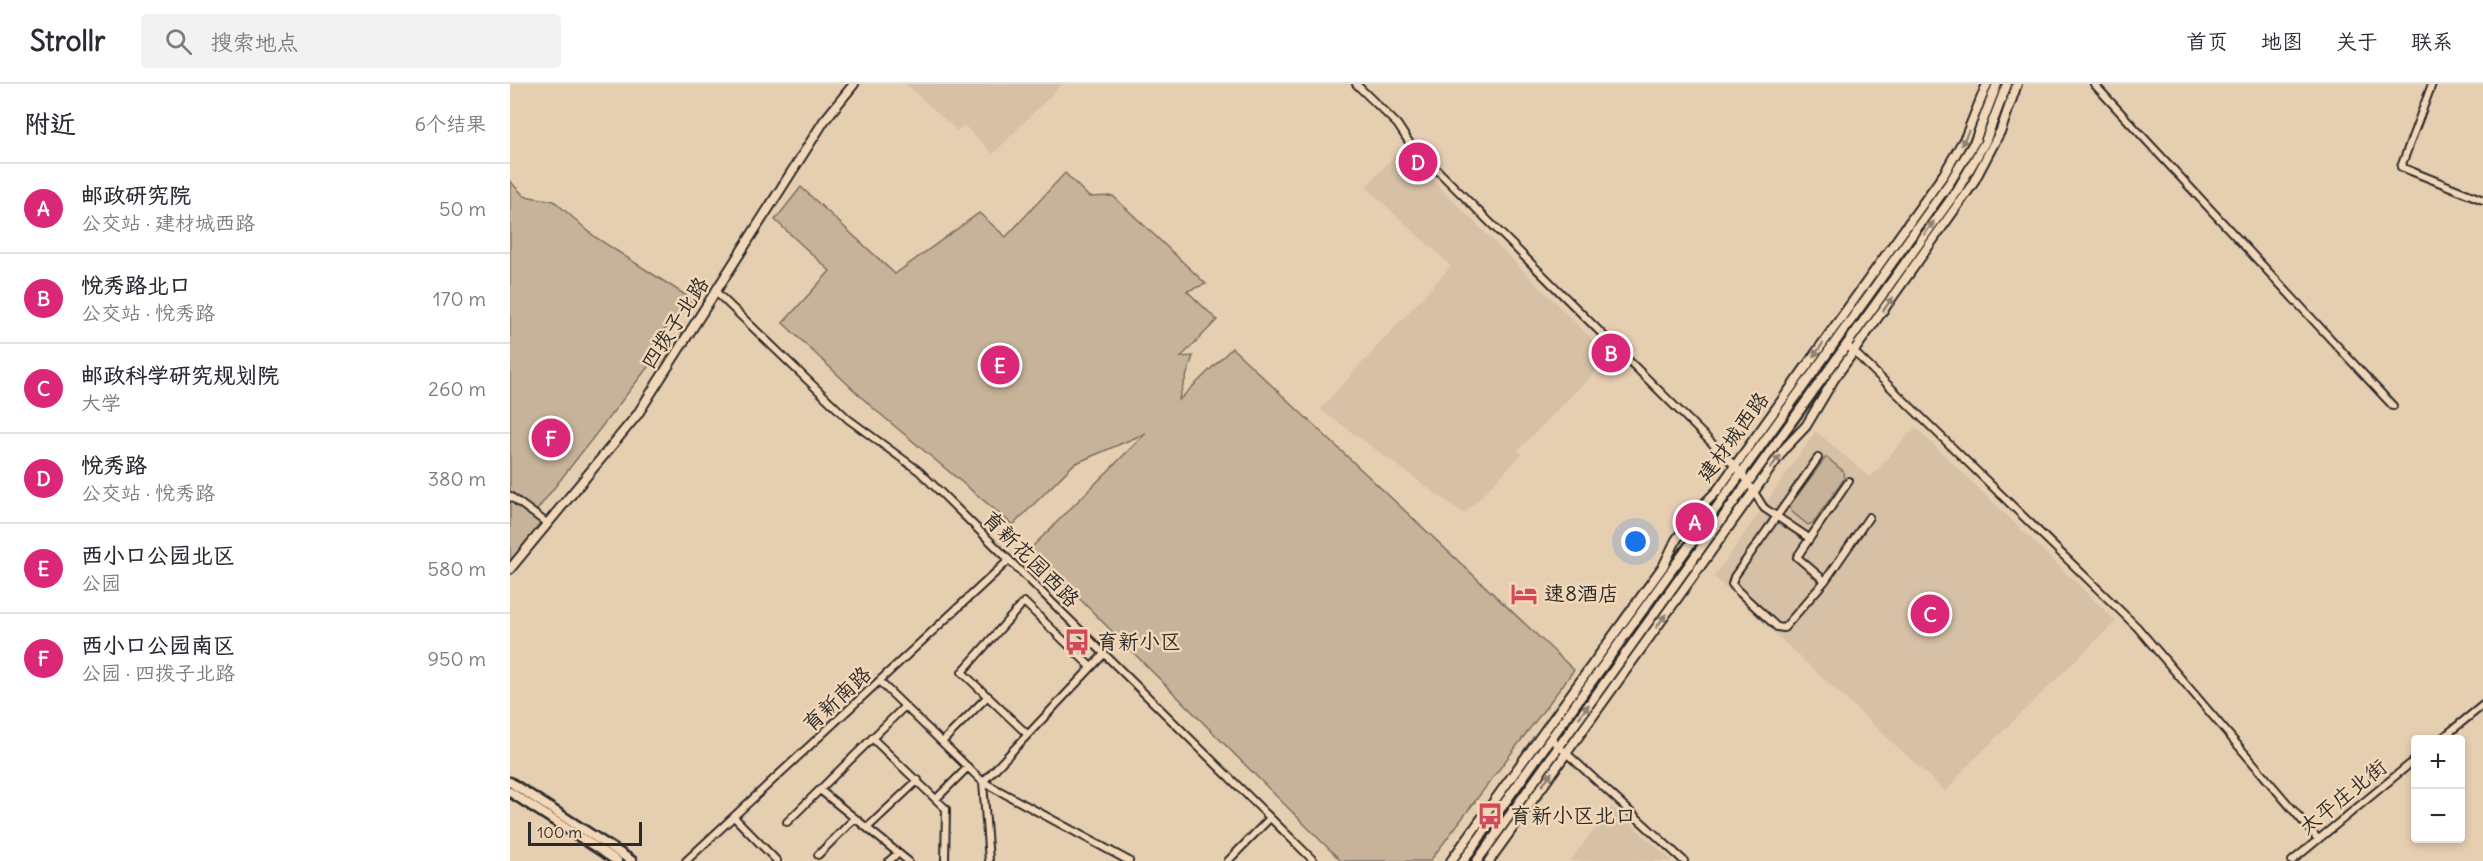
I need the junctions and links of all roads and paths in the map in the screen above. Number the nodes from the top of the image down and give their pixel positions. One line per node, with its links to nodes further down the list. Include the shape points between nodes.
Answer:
1 (854, 84): 10 (street, 四拨子北路, via 824,122)
2 (1356, 84): 15 (street, via 1409,142)
3 (1987, 84): 15 (street, 建材城西路, one-way to 15, via 1966,136 1944,174)
4 (1997, 84): 16 (main road, 建材城西路, via 1982,127 1955,175)
5 (2007, 84): 11 (main road, 建材城西路, one-way to 5, via 1966,176 1990,131)
6 (2017, 84): 12 (street, one-way to 6, via 1979,175)
7 (2094, 84): 13 (street)
8 (2432, 84): 9 (street, via 2401,167)
9 (2483, 200)
10 (716, 292): 23 (street, 四拨子北路, via 625,431); 25 (street, 育新花园西路, via 848,419 908,461)
11 (1846, 344): 12 (street); 17 (main road, 建材城西路)
12 (1854, 351): 19 (street, one-way to 12, via 1806,426); 56 (street, via 2137,627)
13 (2393, 406)
14 (1818, 458): 21 (street)
15 (1735, 466): 16 (street); 31 (street, 建材城西路, via 1687,525 1664,565)
16 (1742, 473): 17 (street); 28 (main road, 建材城西路)
17 (1749, 481): 19 (street); 41 (main road, 建材城西路, one-way to 17)
18 (1849, 481): 24 (street)
19 (1754, 490): 21 (street, via 1764,508); 42 (street, one-way to 19)
20 (510, 496): 23 (street)
21 (1777, 517): 24 (street); 27 (street, via 1732,584 1777,627 1784,628)
22 (1869, 517): 27 (street)
23 (548, 524): 26 (street, 四拨子北路)
24 (1809, 538): 27 (street, via 1797,557)
25 (1009, 560): 29 (street, 育新花园西路); 32 (street, 育新南路)
26 (510, 569)
27 (1825, 581)
28 (1619, 644): 31 (street); 39 (main road, 建材城西路)
29 (1104, 654): 30 (street); 53 (street, 育新花园西路)
30 (1091, 667): 33 (street, via 1024,602 962,672); 36 (street)
31 (1586, 674): 70 (street, 建材城西路)
32 (880, 682): 35 (street); 51 (street, 育新南路)
33 (988, 696): 36 (street); 40 (street)
34 (2483, 705): 37 (street)
35 (905, 706): 38 (street); 40 (street)
36 (1028, 734): 47 (street)
37 (2446, 735)
38 (872, 738): 45 (street); 48 (street)
39 (1551, 740): 41 (street); 71 (main road, 建材城西路)
40 (942, 742): 44 (street)
41 (1559, 747): 42 (street); 72 (main road, 建材城西路)
42 (1566, 753): 73 (street, one-way to 42); 74 (street)
43 (2411, 762): 56 (street, 太平庄北街)
44 (968, 767): 47 (street); 50 (street)
45 (918, 780): 50 (street); 55 (street)
46 (510, 782): 60 (main road)
47 (983, 782): 66 (street); 67 (street)
48 (820, 790): 52 (street); 54 (street)
49 (510, 792): 59 (main road)
50 (937, 798): 65 (street, via 946,809)
51 (734, 817): 61 (street, 育新南路); 62 (street)
52 (855, 818): 55 (street); 58 (street)
53 (1270, 818): 68 (street); 69 (street, 育新花园西路)
54 (787, 822)
55 (867, 828): 57 (street)
56 (2317, 838): 75 (street, 太平庄北街)
57 (898, 853): 63 (street); 64 (street)
58 (818, 855)
59 (617, 861)
60 (632, 861)
61 (686, 861)
62 (777, 861)
63 (889, 861)
64 (908, 861)
65 (945, 861)
66 (989, 861)
67 (1129, 861)
68 (1228, 861)
69 (1314, 861)
70 (1451, 861)
71 (1463, 861)
72 (1477, 861)
73 (1489, 861)
74 (1684, 861)
75 (2292, 861)

